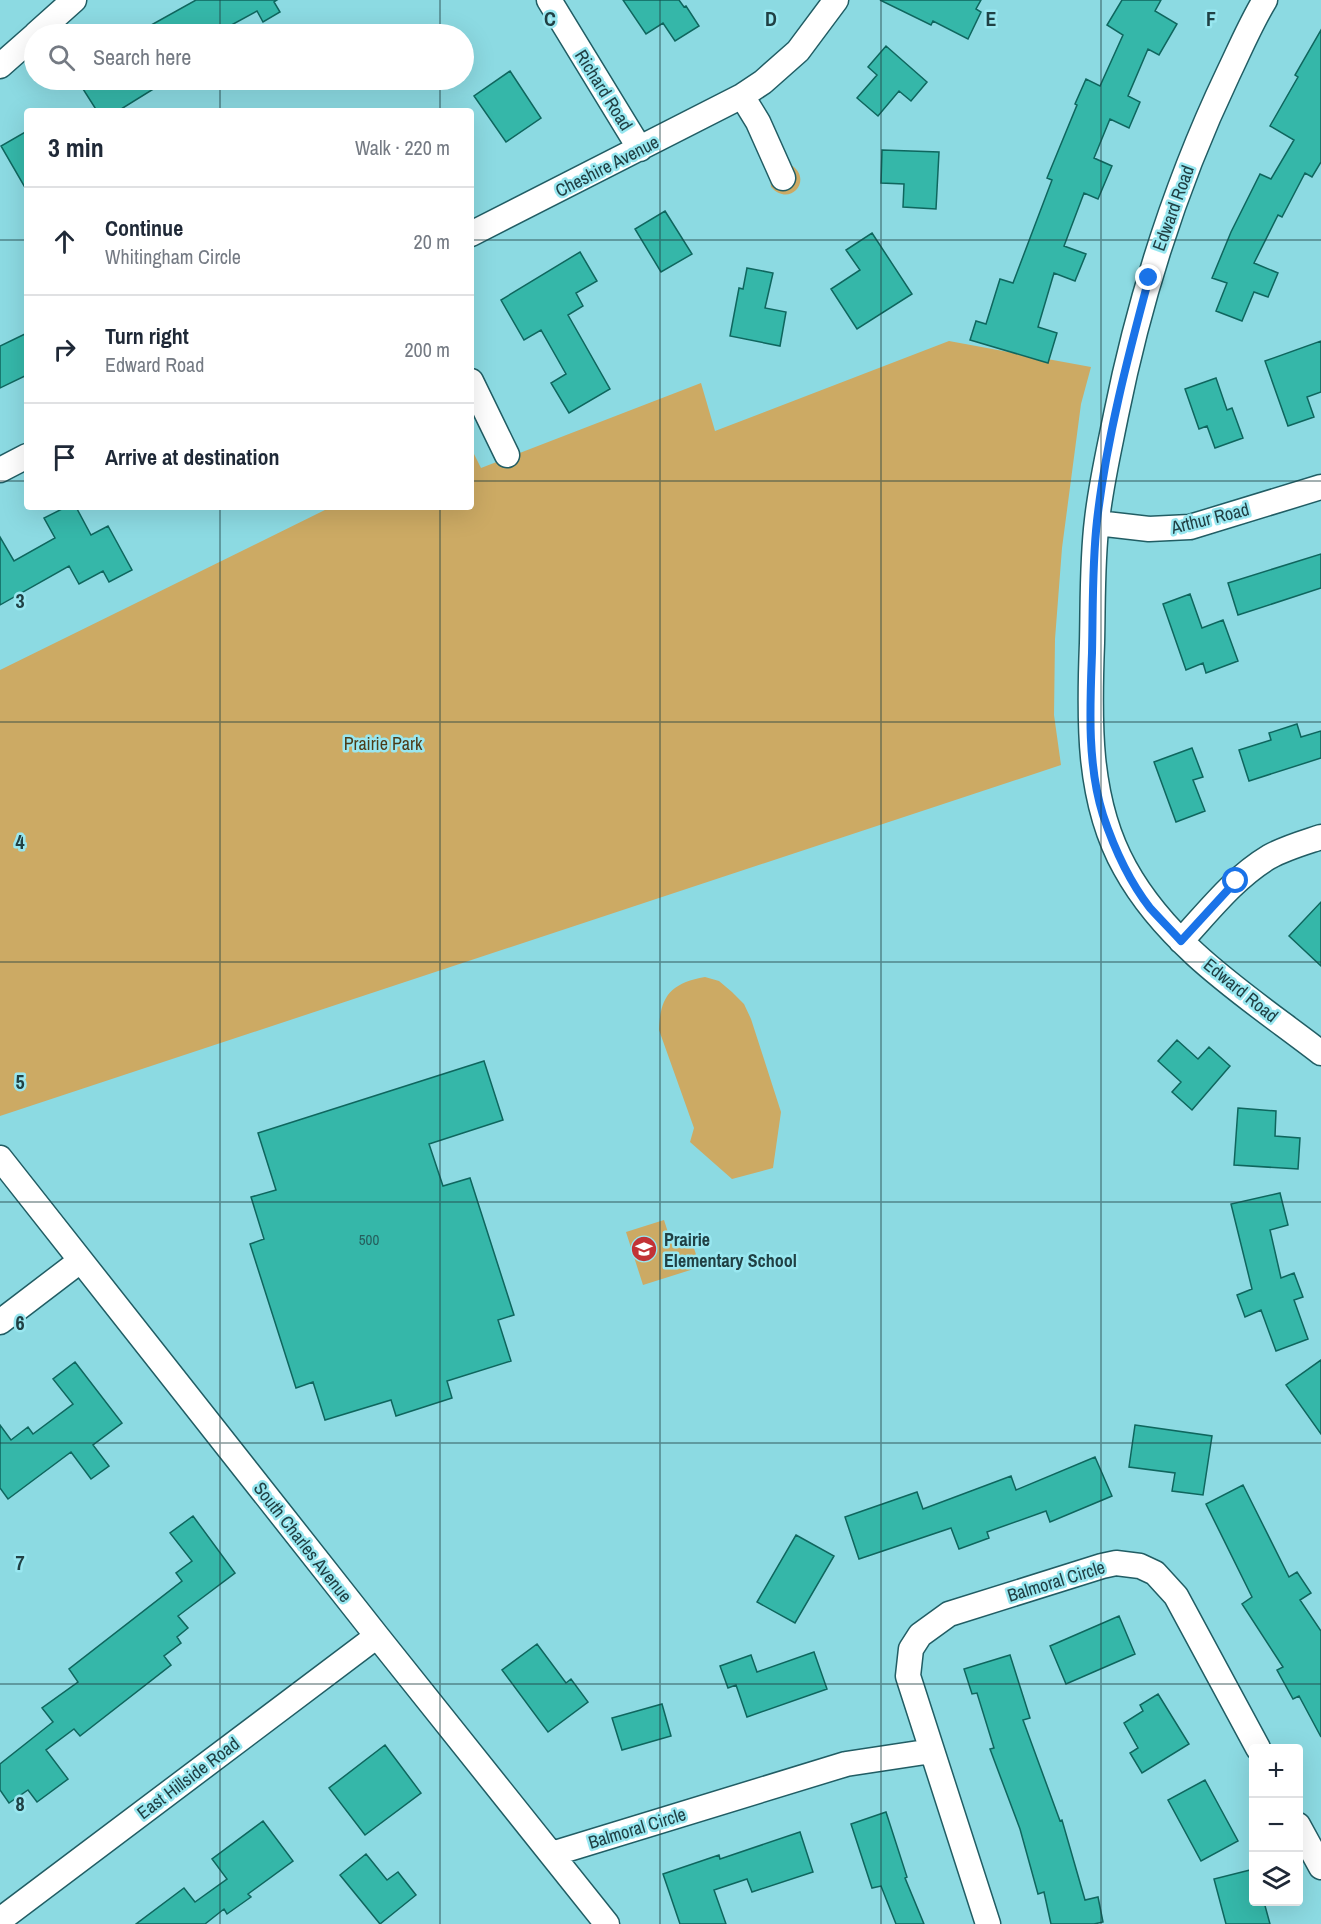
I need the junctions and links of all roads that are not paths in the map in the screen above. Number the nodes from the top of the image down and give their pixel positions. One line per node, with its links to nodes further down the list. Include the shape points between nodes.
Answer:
1 (74, 0): 5 (street)
2 (549, 0): 9 (street, Richard Road)
3 (836, 0): 8 (street, Cheshire Avenue, via 798,51)
4 (1265, 0): 17 (street, Edward Road, via 1207,118 1149,278 1129,353)
5 (47, 24)
6 (24, 45): 7 (street)
7 (0, 66)
8 (742, 96): 9 (street, Cheshire Avenue); 10 (street)
9 (640, 149): 11 (street, Cheshire Avenue)
10 (783, 178)
11 (474, 232)
12 (474, 387): 13 (street)
13 (507, 455)
14 (24, 458): 15 (street)
15 (0, 470)
16 (1321, 487): 17 (street, Arthur Road, via 1190,527 1149,530)
17 (1097, 523): 19 (street, Edward Road, via 1091,739 1102,813 1125,868 1149,907)
18 (1321, 837): 19 (street, via 1291,846 1251,869)
19 (1181, 941): 20 (street, Edward Road)
20 (1321, 1053)
21 (0, 1158): 22 (street, South Charles Avenue)
22 (80, 1261): 23 (street); 24 (street, South Charles Avenue)
23 (0, 1322)
24 (376, 1636): 28 (street, South Charles Avenue); 30 (street, East Hillside Road)
25 (1255, 1744): 26 (street, Balmoral Circle, via 1176,1596 1155,1573 1140,1566 1116,1563 949,1614 920,1635 911,1649 908,1676)
26 (932, 1751): 28 (street, Balmoral Circle, via 846,1764); 32 (street, Balmoral Circle)
27 (1303, 1833): 29 (street)
28 (552, 1854): 31 (street, South Charles Avenue)
29 (1321, 1867)
30 (0, 1920)
31 (607, 1924)
32 (988, 1924)

